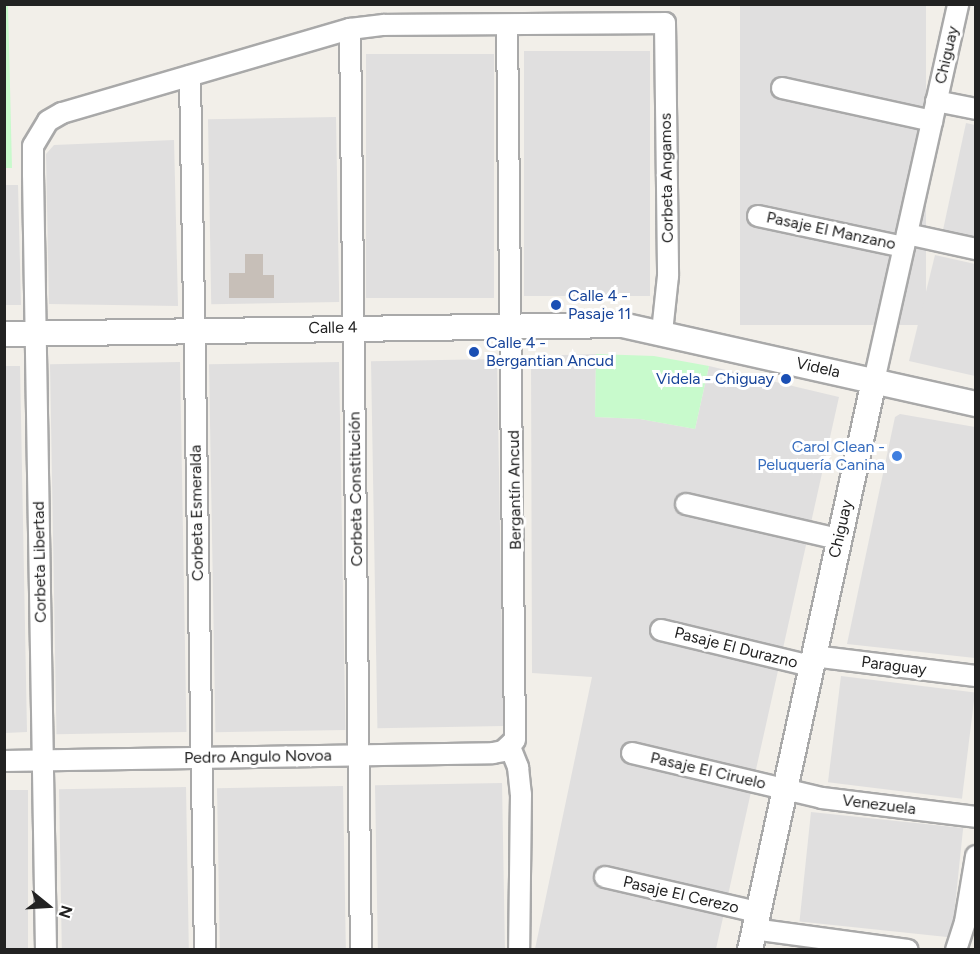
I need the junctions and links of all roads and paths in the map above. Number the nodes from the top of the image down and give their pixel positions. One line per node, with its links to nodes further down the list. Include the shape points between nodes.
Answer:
1 (958, 4): 7 (street, Chiguay)
2 (665, 23): 3 (street, Corbeta Libertad); 16 (street, Corbeta Angamos, via 668,276)
3 (507, 25): 4 (street, Corbeta Libertad, via 384,25); 13 (street, Bergantín Ancud)
4 (350, 29): 5 (street, Corbeta Libertad); 14 (street, Corbeta Constitución)
5 (190, 76): 15 (street, Corbeta Esmeralda); 18 (street, Corbeta Libertad, via 55,117 37,136 33,174)
6 (782, 88): 9 (street)
7 (936, 101): 8 (street); 9 (street, Chiguay)
8 (975, 110)
9 (932, 121): 11 (street, Chiguay)
10 (758, 216): 11 (street, Pasaje El Manzano)
11 (905, 240): 12 (street, Pasaje El Manzano); 19 (street, Chiguay)
12 (975, 249)
13 (512, 325): 14 (street, Calle 4); 16 (street, Calle 4, via 622,325); 26 (street, Bergantín Ancud, via 518,732)
14 (353, 327): 15 (street, Calle 4); 28 (street, Corbeta Constitución)
15 (194, 330): 18 (street, Calle 4); 29 (street, Corbeta Esmeralda)
16 (662, 332): 19 (street, Videla)
17 (4, 334): 18 (street, Calle 4)
18 (36, 334): 31 (street, Corbeta Libertad)
19 (874, 381): 20 (street, Videla); 22 (street, Chiguay)
20 (975, 404)
21 (686, 504): 22 (street)
22 (838, 539): 24 (street, Chiguay)
23 (661, 630): 24 (street, Pasaje El Durazno)
24 (812, 661): 25 (street, Paraguay); 32 (street, Chiguay)
25 (975, 676)
26 (510, 747): 28 (street, Pedro Angulo Novoa, via 493,753); 40 (street, via 518,767 521,794)
27 (632, 753): 32 (street, Pasaje El Ciruelo)
28 (359, 755): 29 (street, Pedro Angulo Novoa); 39 (street, Corbeta Constitución)
29 (201, 758): 31 (street, Pedro Angulo Novoa); 38 (street, Corbeta Esmeralda)
30 (4, 761): 31 (street, Pedro Angulo Novoa)
31 (43, 761): 37 (street, Corbeta Libertad)
32 (784, 789): 33 (street, Venezuela, via 822,798); 36 (street, Chiguay)
33 (975, 817)
34 (975, 856): 42 (street, via 965,922)
35 (605, 877): 36 (street, Pasaje El Cerezo)
36 (753, 930): 41 (street, Pasaje El Cerezo)
37 (46, 950)
38 (205, 950)
39 (362, 950)
40 (519, 950)
41 (908, 950)
42 (956, 950)

